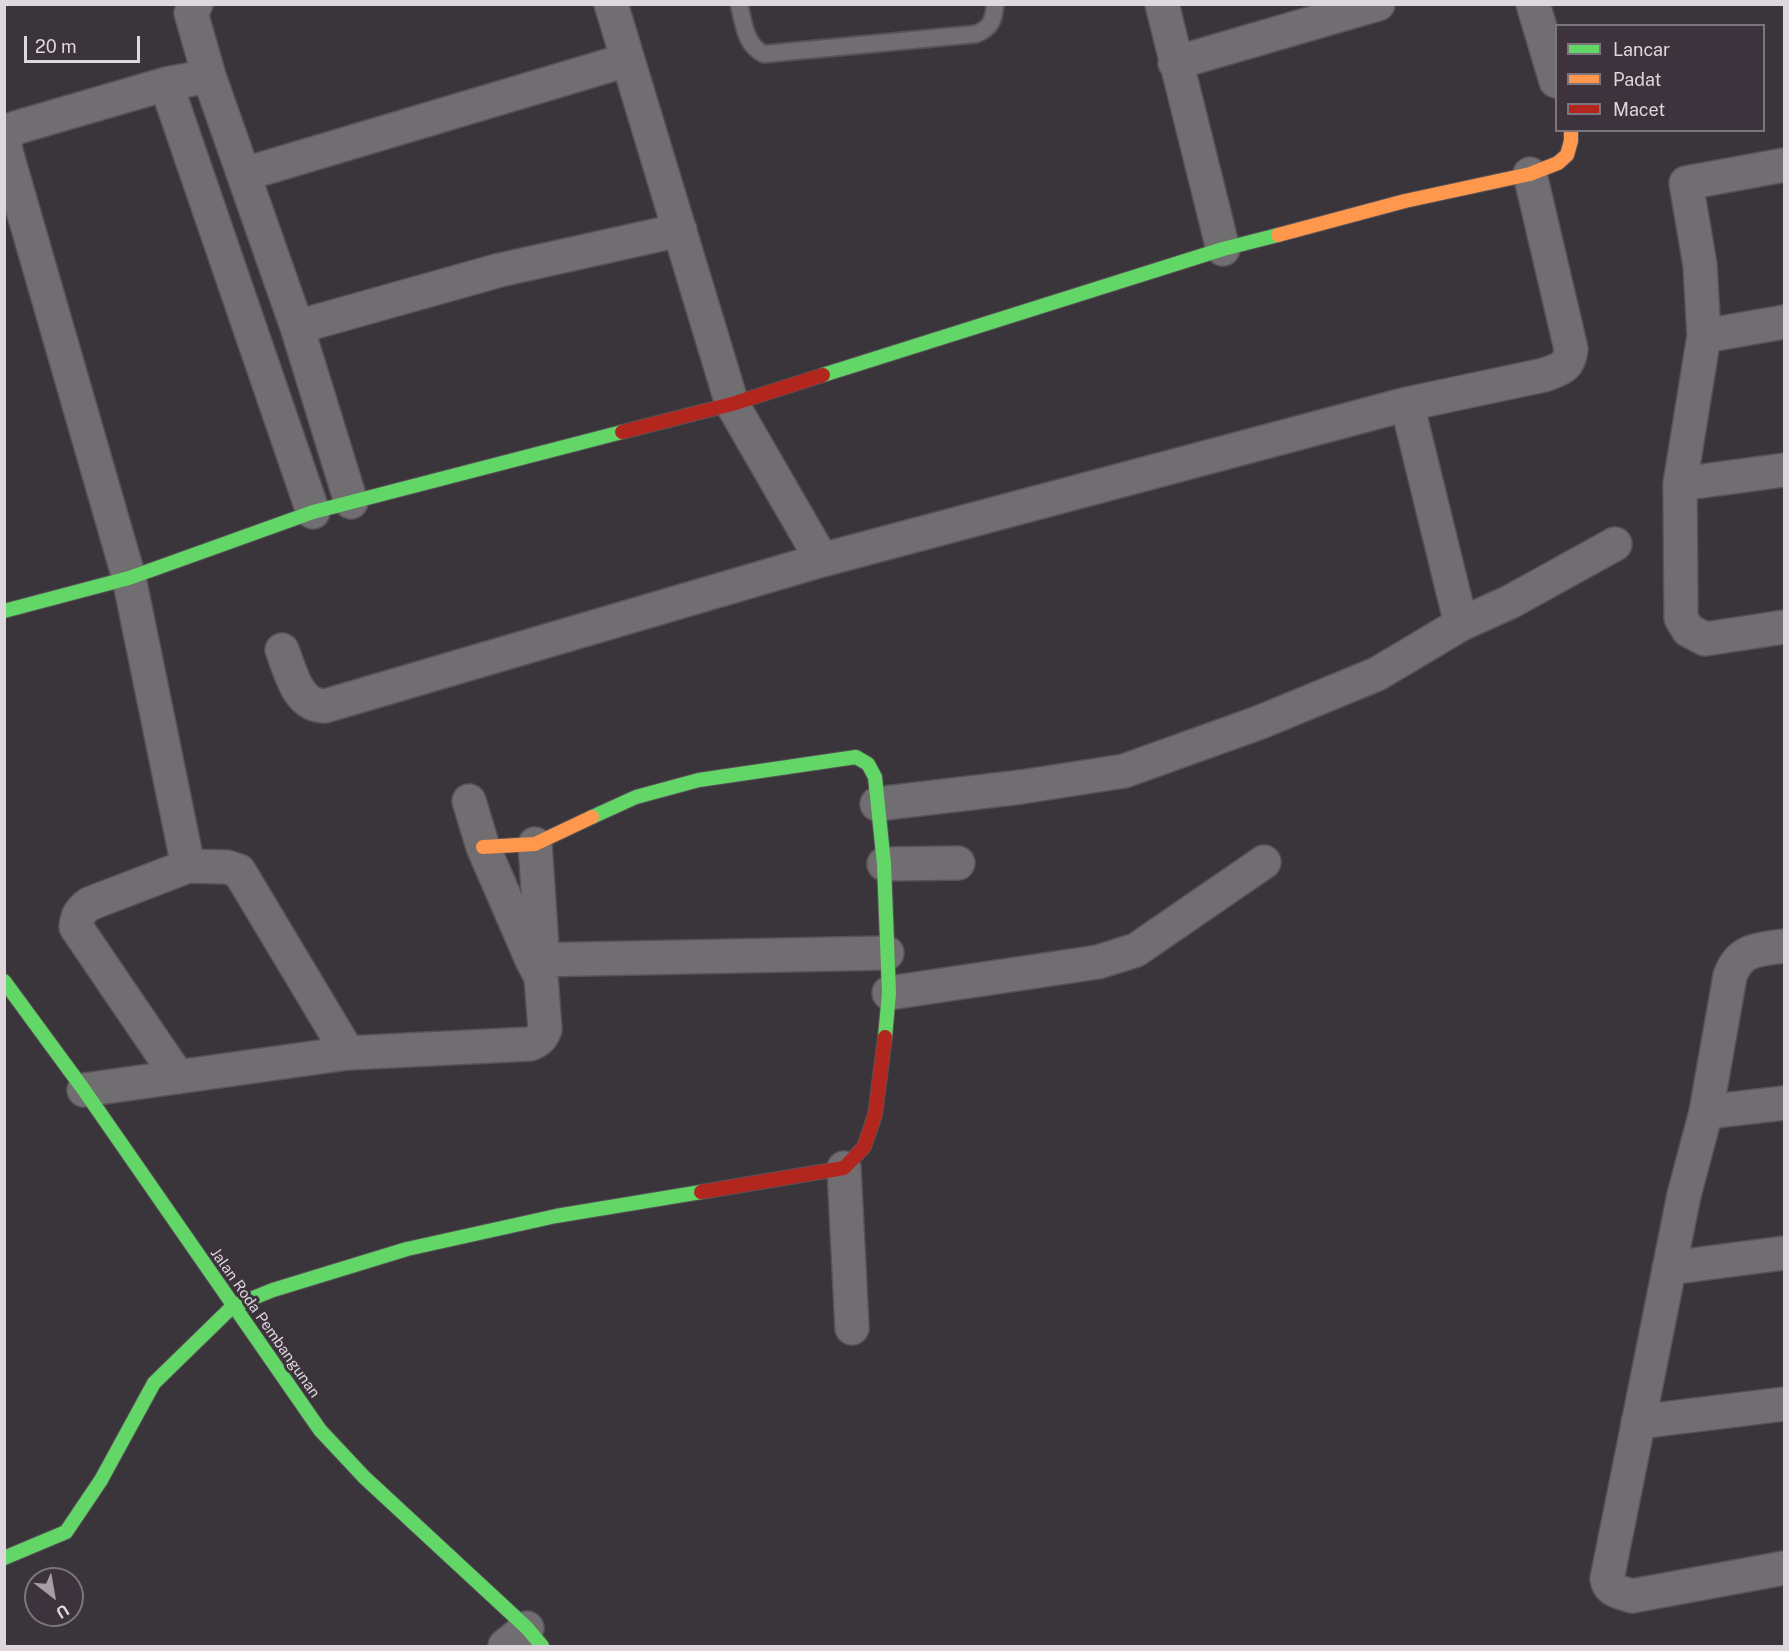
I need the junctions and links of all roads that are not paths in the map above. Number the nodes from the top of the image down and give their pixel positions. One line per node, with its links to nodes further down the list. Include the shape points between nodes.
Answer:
1 (196, 4): 11 (street, via 190,13)
2 (611, 4): 8 (street)
3 (739, 4): 4 (lane, via 749,42 764,54 976,34 993,22)
4 (995, 4)
5 (1162, 4): 9 (street)
6 (1378, 4): 9 (street)
7 (1533, 4): 10 (street)
8 (627, 60): 15 (street); 17 (street)
9 (1175, 63): 18 (street)
10 (1555, 75)
11 (209, 76): 12 (street); 15 (street)
12 (166, 84): 27 (street); 30 (street, via 15,128 5,140)
13 (1571, 132): 16 (street, via 1567,155 1558,163)
14 (1785, 165): 21 (street, via 1686,183 1700,265)
15 (244, 174): 20 (street)
16 (1530, 174): 18 (street, via 1405,201); 22 (street, via 1571,349 1570,361 1544,375)
17 (680, 230): 20 (street, via 500,270); 23 (street)
18 (1223, 249): 23 (street)
19 (1785, 322): 21 (street)
20 (297, 327): 26 (street)
21 (1704, 336): 25 (street)
22 (1407, 404): 29 (street); 32 (street)
23 (732, 405): 26 (street); 29 (street)
24 (1785, 470): 25 (street)
25 (1680, 484): 33 (street, via 1681,618 1688,630 1705,639)
26 (351, 502): 27 (street)
27 (313, 512): 30 (street)
28 (1615, 544): 32 (street, via 1510,602)
29 (822, 560): 34 (street, via 325,706 307,702 299,692)
30 (129, 578): 31 (street); 42 (street)
31 (4, 611)
32 (1461, 624): 36 (street, via 1377,674 1258,723 1124,771)
33 (1785, 627)
34 (282, 650)
35 (469, 801): 38 (street)
36 (877, 804): 37 (street, via 870,765 856,757 699,780 636,797); 41 (street)
37 (535, 844): 38 (street); 45 (street)
38 (483, 847): 45 (street)
39 (1264, 862): 47 (street, via 1136,950 1119,957)
40 (958, 863): 41 (street)
41 (884, 864): 44 (street)
42 (188, 866): 48 (street, via 239,871); 49 (street, via 89,904 77,917 76,927)
43 (1785, 946): 52 (street, via 1754,951 1734,963)
44 (887, 953): 45 (street); 47 (street)
45 (539, 966): 48 (street, via 545,1029 542,1037 530,1044)
46 (4, 981): 50 (street, Jalan Roda Pembangunan)
47 (889, 993): 53 (street, via 875,1115 864,1147)
48 (348, 1053): 49 (street)
49 (178, 1077): 50 (street)
50 (84, 1090): 56 (street, Jalan Roda Pembangunan)
51 (1785, 1102): 52 (street)
52 (1706, 1112): 55 (street)
53 (844, 1168): 56 (street, via 556,1216 407,1249); 57 (street)
54 (1785, 1253): 55 (street)
55 (1669, 1268): 59 (street)
56 (233, 1306): 60 (street, via 154,1383 101,1480 66,1533); 62 (street, Jalan Roda Pembangunan, via 320,1430)
57 (852, 1328)
58 (1785, 1404): 59 (street)
59 (1638, 1422): 61 (street, via 1607,1579 1613,1590 1632,1596)
60 (4, 1558)
61 (1785, 1568)
62 (525, 1640)

